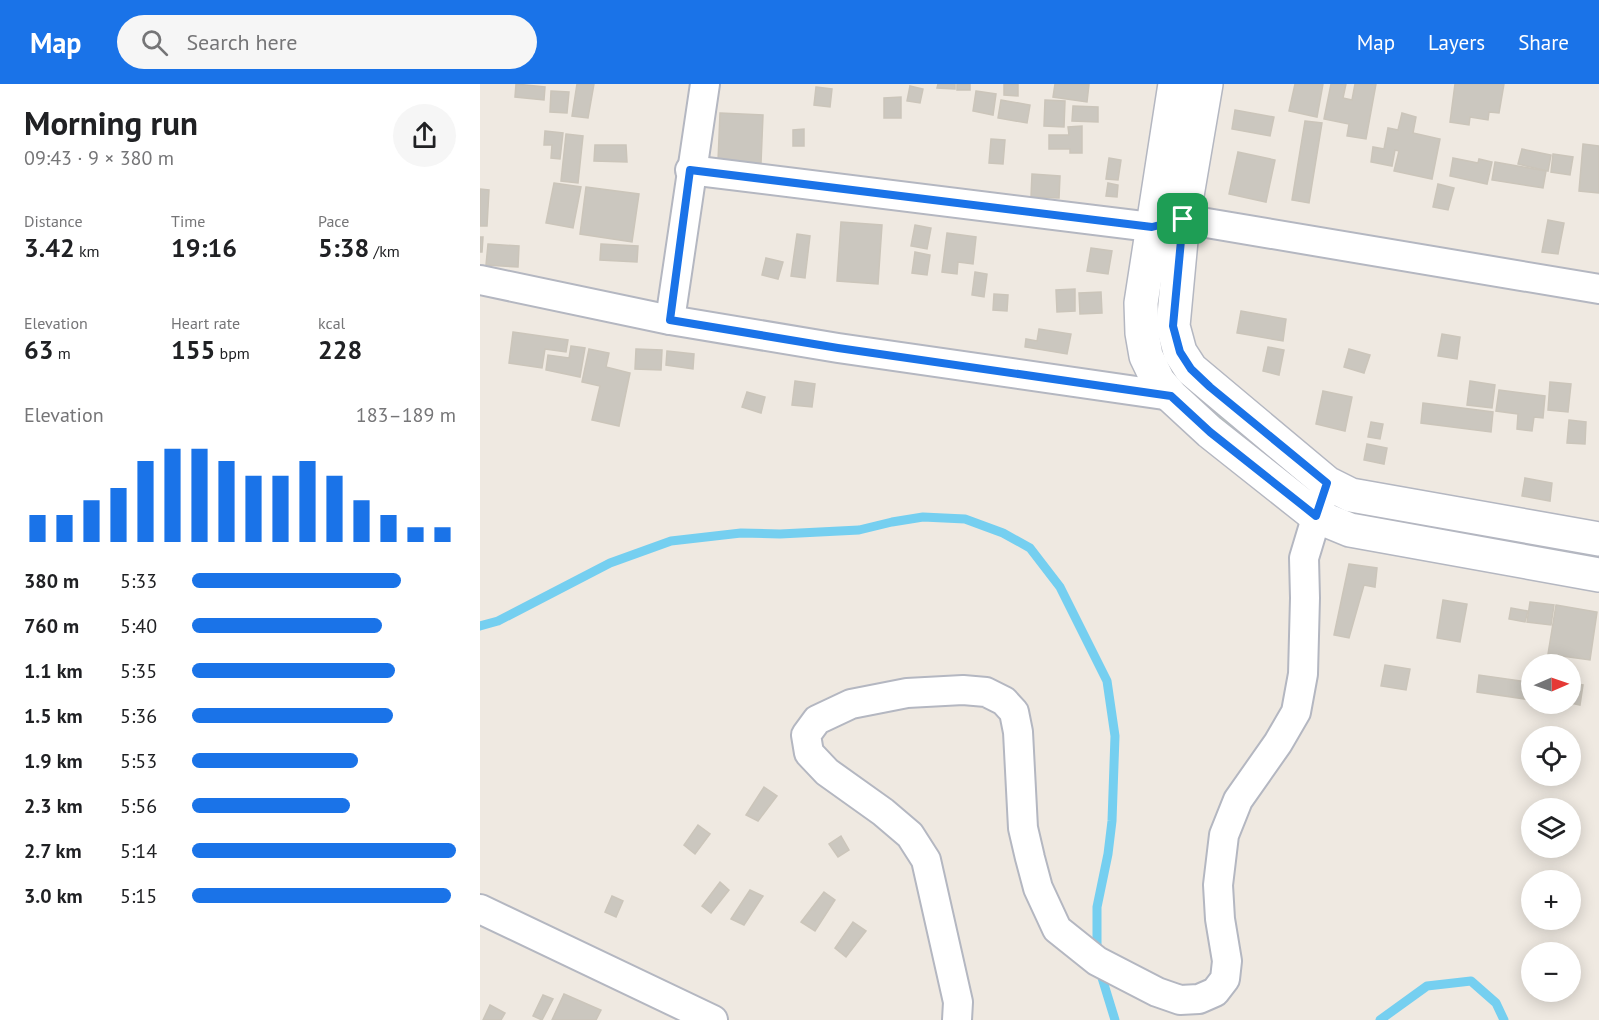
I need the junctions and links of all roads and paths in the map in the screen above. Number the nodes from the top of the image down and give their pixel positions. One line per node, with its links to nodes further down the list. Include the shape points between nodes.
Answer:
1 (705, 84): 4 (street)
2 (1175, 84): 6 (street)
3 (1206, 84): 5 (street)
4 (690, 170): 6 (street); 9 (street)
5 (1183, 219): 6 (street); 8 (street); 11 (street, via 1173,326 1180,352 1197,375)
6 (1152, 227): 10 (street, via 1141,303 1142,333 1146,356 1158,381)
7 (480, 280): 9 (street)
8 (1599, 289)
9 (670, 320): 10 (street)
10 (1171, 396): 12 (street)
11 (1327, 483): 12 (street); 13 (street, via 1351,495)
12 (1316, 516): 14 (street, via 1350,530); 17 (street, via 1304,558 1303,674 1296,712 1238,800 1224,835 1218,885 1227,961 1225,979 1215,992 1199,999 1180,1000 1157,992 1096,961 1057,929 1038,888 1023,828 1018,732 1014,712 1004,701 986,692 963,690 908,693 851,704 817,720 806,735 809,753 827,772 910,835 926,860 958,1002)
13 (1599, 539)
14 (1599, 575)
15 (482, 914): 16 (street)
16 (713, 1020)
17 (957, 1020)

